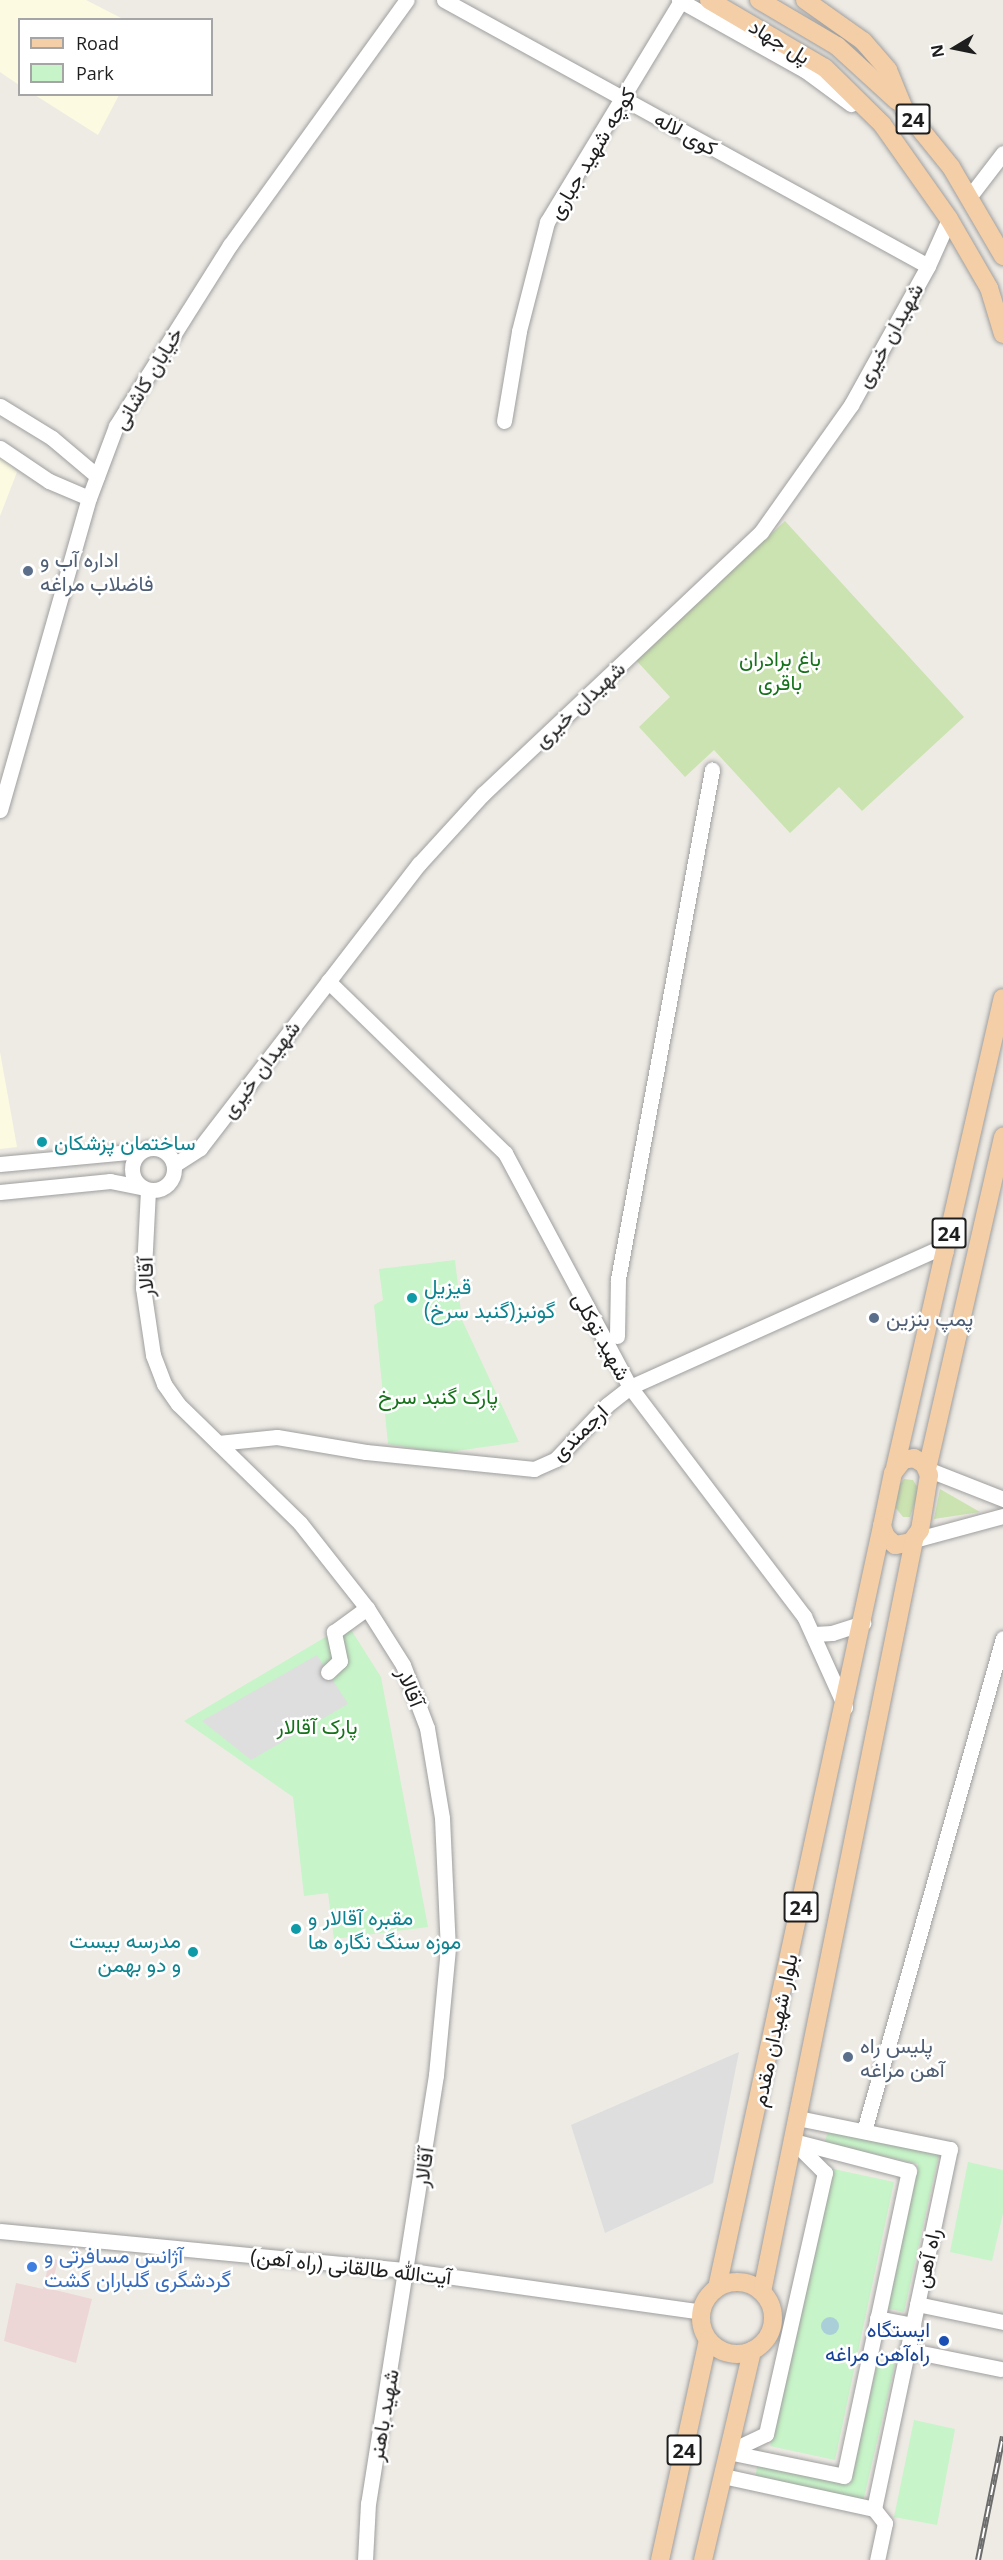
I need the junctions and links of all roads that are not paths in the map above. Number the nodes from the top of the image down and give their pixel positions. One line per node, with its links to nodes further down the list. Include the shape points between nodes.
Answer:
1 (407, 0): 19 (street, خیابان کاشانی, via 230,246 116,426)
2 (444, 0): 7 (street, کوی لاله)
3 (680, 0): 7 (street, کوچه شهید جباری); 9 (street, 24, via 806,71)
4 (709, 0): 9 (main road, پل جهاد, via 789,43 848,87)
5 (759, 0): 8 (main road, پل جهاد, via 801,22 864,67)
6 (805, 0): 8 (main road, 24, via 826,11 863,41 888,70)
7 (624, 99): 14 (street, کوی لاله); 17 (street, کوچه شهید جباری, via 577,168 547,222 519,331)
8 (904, 109): 11 (main road, 24)
9 (882, 124): 12 (main road, 24)
10 (1003, 153): 11 (street)
11 (970, 196): 13 (main road, 24)
12 (949, 219): 14 (street, شهیدان خیری); 15 (main road, 24, via 989,288)
13 (1003, 256)
14 (928, 266): 24 (street, شهیدان خیری, via 851,405 761,532 483,794 419,864)
15 (1003, 334)
16 (0, 406): 19 (street, via 52,438)
17 (504, 421)
18 (0, 448): 20 (street, via 49,481)
19 (97, 476): 20 (street, خیابان کاشانی)
20 (89, 498): 22 (street, خیابان کاشانی)
21 (712, 770): 33 (street, via 618,1280)
22 (4, 778): 23 (street, خیابان کاشانی)
23 (0, 810)
24 (328, 981): 29 (street, شهیدان خیری, via 200,1148); 34 (street, شهید توکلی, via 506,1153)
25 (1003, 998): 32 (main road, 24)
26 (1003, 1137): 37 (main road, 24)
27 (141, 1151): 28 (street); 29 (street, via 161,1149); 30 (street, via 132,1169)
28 (0, 1164)
29 (174, 1165): 30 (street, via 168,1184)
30 (145, 1188): 31 (street, via 110,1181); 35 (street, آقالار, via 143,1288 153,1355 164,1384 178,1404)
31 (0, 1192)
32 (945, 1252): 34 (street, ارجمندی, via 937,1248); 36 (main road, 24)
33 (617, 1336)
34 (630, 1387): 35 (street, ارجمندی, via 607,1405 556,1459 534,1469 366,1452 277,1437); 44 (street, شهید توکلی)
35 (218, 1443): 42 (street, آقالار, via 300,1523)
36 (895, 1468): 37 (main road, via 903,1460 914,1458); 40 (main road, 24)
37 (927, 1469): 38 (street); 41 (main road, 24, via 930,1483 920,1530)
38 (1003, 1499)
39 (1003, 1516): 41 (street)
40 (882, 1526): 41 (main road, via 895,1545); 43 (main road, بلوار شهیدان مقدم / 24)
41 (914, 1540): 48 (main road, بلوار شهیدان مقدم / 24)
42 (367, 1608): 46 (street, via 334,1632 340,1661); 52 (street, آقالار, via 403,1665 427,1728 442,1818 448,1948 436,2075)
43 (863, 1623): 44 (street); 47 (main road, بلوار شهیدان مقدم / 24)
44 (814, 1634): 47 (street, شهید توکلی)
45 (1003, 1638): 49 (street)
46 (328, 1672)
47 (845, 1707): 53 (main road, بلوار شهیدان مقدم / 24)
48 (798, 2118): 49 (street, راه آهن); 50 (main road, بلوار شهیدان مقدم / 24)
49 (864, 2131): 55 (street, راه آهن, via 950,2149)
50 (793, 2142): 54 (main road, بلوار شهیدان مقدم / 24); 57 (street, راه آهن, via 909,2170); 64 (street, via 825,2172 766,2434)
51 (0, 2231): 52 (street, (راه آهن) آیت‌الله طالقانی)
52 (404, 2270): 56 (street, (راه آهن) آیت‌الله طالقانی); 67 (street, شهید باهنر, via 399,2324 368,2503)
53 (717, 2288): 54 (main road, via 745,2283); 56 (main road, 24)
54 (762, 2292): 62 (main road, 24, via 771,2308 772,2325 768,2337)
55 (917, 2304): 58 (street); 59 (street, راه آهن)
56 (701, 2312): 60 (main road, 24)
57 (877, 2319): 59 (street); 64 (street, راه آهن, via 844,2476)
58 (1003, 2322)
59 (913, 2325): 61 (street, راه آهن)
60 (708, 2340): 62 (main road, via 733,2354); 68 (main road, 24)
61 (908, 2350): 63 (street); 66 (street, راه آهن)
62 (752, 2351): 64 (main road, 24)
63 (1000, 2369)
64 (728, 2452): 65 (main road, 24)
65 (723, 2476): 66 (street); 69 (main road, 24)
66 (874, 2510): 70 (street, via 885,2523)
67 (365, 2560)
68 (660, 2560)
69 (704, 2560)
70 (877, 2560)

